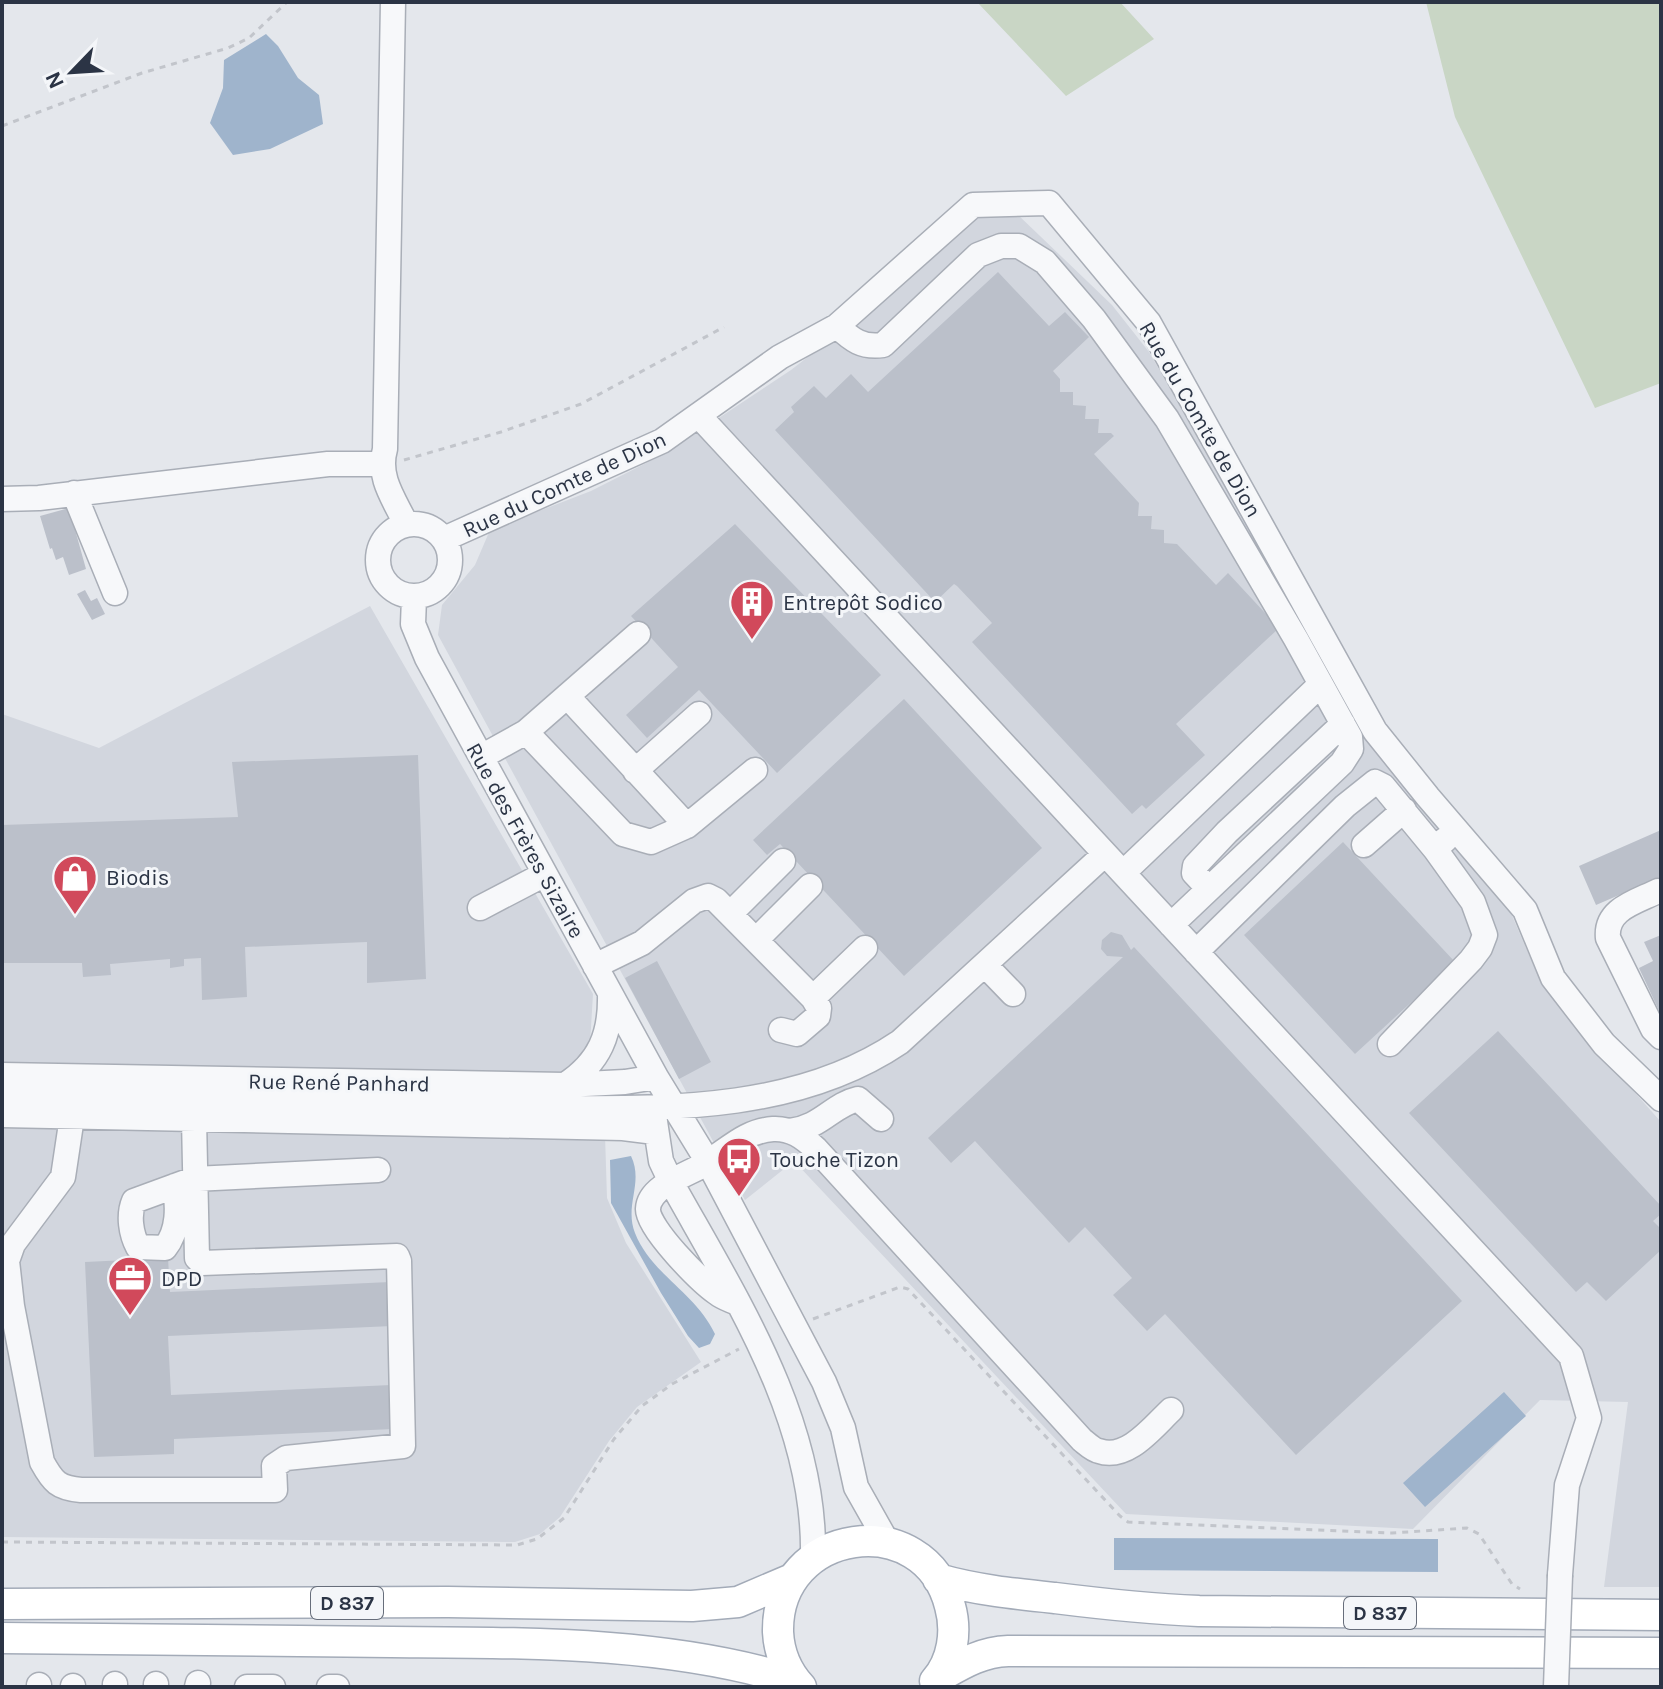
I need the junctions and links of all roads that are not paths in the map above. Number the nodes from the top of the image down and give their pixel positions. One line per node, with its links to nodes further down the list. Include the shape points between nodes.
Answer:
1 (393, 2): 8 (street)
2 (1137, 309): 3 (street, Rue du Comte de Dion, via 1049,203 973,205); 4 (street); 6 (street, Rue du Comte de Dion)
3 (837, 326): 4 (street, via 856,343 883,345 978,255 1019,246 1045,262); 5 (street, Rue du Comte de Dion, via 780,357)
4 (1105, 335): 7 (street)
5 (700, 417): 13 (street, Rue du Comte de Dion, via 662,441); 32 (street)
6 (1213, 438): 7 (street); 12 (street, Rue du Comte de Dion)
7 (1187, 453): 14 (street)
8 (381, 464): 9 (street, via 328,464); 11 (street)
9 (74, 493): 10 (street); 15 (street)
10 (2, 499)
11 (406, 524): 13 (street, via 434,529); 16 (street, via 387,535 378,554 380,575 394,591)
12 (1264, 529): 14 (street); 17 (street, Rue du Comte de Dion)
13 (444, 539): 16 (street, via 451,558 447,578 433,592)
14 (1239, 543): 18 (street)
15 (115, 593)
16 (414, 598): 24 (street, Rue des Frères Sizaire, via 413,624 427,658)
17 (1311, 615): 18 (street); 29 (street, Rue du Comte de Dion, via 1375,731)
18 (1290, 629): 20 (street)
19 (638, 634): 21 (street)
20 (1320, 685): 34 (street); 40 (street, via 1343,724 1195,866 1194,873 1209,889)
21 (567, 696): 23 (street); 26 (street)
22 (699, 714): 26 (street)
23 (526, 732): 24 (street); 28 (street, via 623,834 651,842)
24 (481, 757): 35 (street, Rue des Frères Sizaire)
25 (755, 770): 28 (street)
26 (635, 771): 28 (street)
27 (1404, 810): 30 (street); 31 (street); 43 (street, via 1375,782)
28 (687, 826)
29 (1456, 830): 31 (street); 56 (street, Rue du Comte de Dion, via 1525,910 1553,978 1604,1044)
30 (1364, 845)
31 (1435, 849): 51 (street, via 1473,902 1485,935 1471,960)
32 (1105, 854): 34 (street); 44 (street)
33 (783, 861): 39 (street)
34 (1123, 873): 40 (street)
35 (545, 874): 38 (street); 45 (street, Rue des Frères Sizaire)
36 (810, 886): 41 (street)
37 (1658, 891): 50 (street, via 1612,914 1607,926 1608,938)
38 (480, 908)
39 (730, 914): 41 (street); 45 (street, via 708,896 699,898 642,943)
40 (1171, 925): 43 (street)
41 (756, 940): 48 (street)
42 (865, 948): 48 (street)
43 (1196, 952): 83 (street, bridge, via 1571,1356 1589,1418 1567,1485)
44 (985, 965): 47 (street); 58 (street, via 900,1042 864,1065 793,1090)
45 (595, 966): 46 (street, Rue des Frères Sizaire)
46 (609, 991): 53 (street, Rue des Frères Sizaire); 54 (street, via 605,1039 582,1074)
47 (1013, 994)
48 (813, 998): 49 (street, via 818,1016 797,1034)
49 (781, 1030)
50 (1661, 1037)
51 (1390, 1044)
52 (2, 1075): 54 (street, Rue René Panhard)
53 (656, 1077): 54 (street, Rue René Panhard); 58 (street)
54 (565, 1085)
55 (2, 1096): 58 (street)
56 (1661, 1099)
57 (2, 1115): 59 (street, Rue René Panhard)
58 (662, 1116): 60 (street, Rue René Panhard, via 623,1128); 63 (street); 65 (street, via 661,1161)
59 (72, 1117): 60 (street, Rue René Panhard); 66 (street, via 63,1177 13,1244 7,1261 42,1462 53,1481 81,1490 275,1490 274,1466 286,1458 403,1446 397,1256 202,1263 197,1258)
60 (194, 1119): 66 (street)
61 (881, 1119): 62 (street, via 858,1099 818,1123)
62 (790, 1131): 63 (street, via 775,1129 742,1138); 68 (street, via 816,1149 1082,1440 1099,1452 1117,1452)
63 (708, 1162): 65 (street); 69 (street, via 824,1382 843,1428 856,1487)
64 (378, 1170): 66 (street)
65 (671, 1182): 67 (street); 67 (street, via 653,1196 650,1220 715,1292)
66 (188, 1184)
67 (739, 1304): 70 (street, via 786,1406 810,1505)
68 (1171, 1410)
69 (887, 1542): 70 (main road, via 836,1545); 72 (main road, via 915,1556)
70 (813, 1557): 71 (main road)
71 (792, 1579): 73 (main road, D 837, via 738,1602 692,1606); 78 (main road, via 778,1620 779,1641)
72 (938, 1579): 74 (main road, D 837, via 1032,1596 1199,1611); 77 (main road, via 948,1597 953,1638)
73 (2, 1604)
74 (1661, 1615)
75 (2, 1638): 78 (main road, D 837, via 507,1643 660,1652 730,1664)
76 (1661, 1653): 77 (main road, D 837, via 999,1652 976,1656)
77 (935, 1682)
78 (798, 1684)
79 (247, 1687): 80 (street)
80 (273, 1687)
81 (329, 1687): 82 (street)
82 (337, 1687)
83 (1556, 1687)

